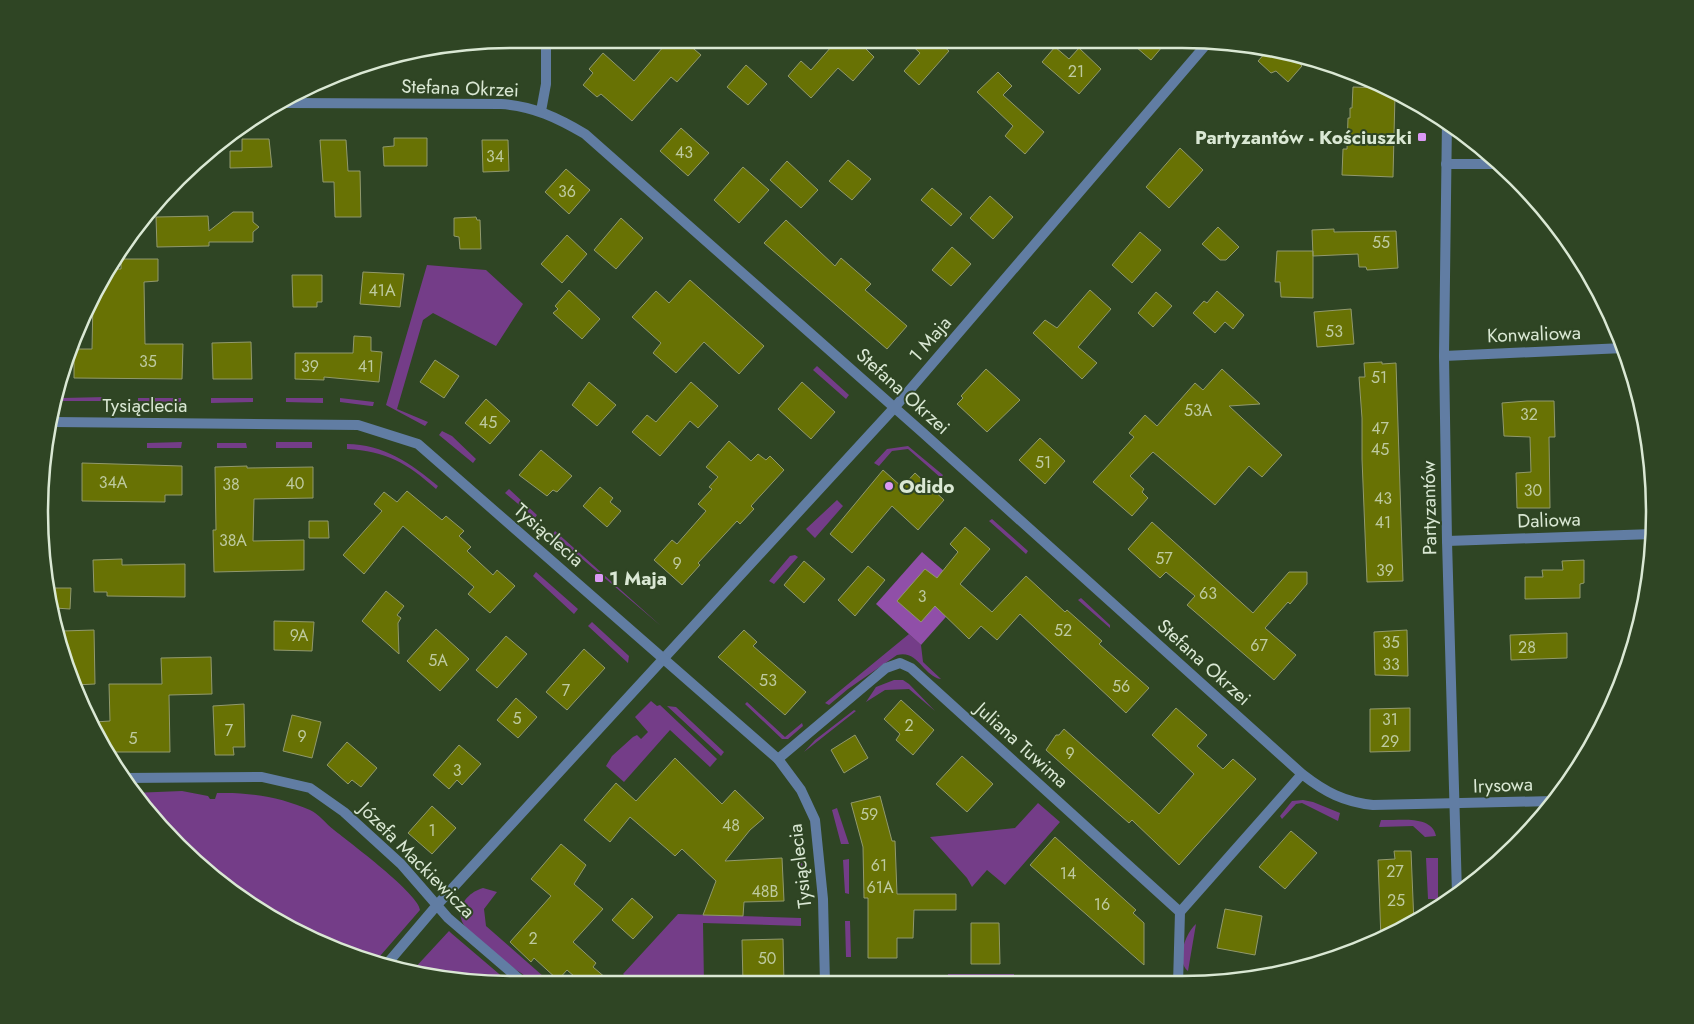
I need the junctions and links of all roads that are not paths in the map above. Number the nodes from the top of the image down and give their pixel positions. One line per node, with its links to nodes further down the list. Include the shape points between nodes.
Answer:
1 (546, 48): 4 (street, via 546,84)
2 (1203, 48): 10 (street, 1 Maja)
3 (291, 104): 4 (street, Stefana Okrzei, via 501,104)
4 (541, 111): 10 (street, Stefana Okrzei, via 585,134)
5 (1447, 131): 6 (street, Partyzantów)
6 (1446, 164): 7 (street); 9 (street, Partyzantów)
7 (1489, 164)
8 (1616, 348): 9 (street, Konwaliowa)
9 (1444, 356): 13 (street, Partyzantów)
10 (895, 407): 14 (street, 1 Maja); 16 (street, Stefana Okrzei)
11 (56, 422): 14 (street, Tysiąclecia, via 358,425 418,444)
12 (1646, 534): 13 (street, Daliowa)
13 (1447, 541): 19 (street, Partyzantów)
14 (664, 659): 15 (street, Tysiąclecia); 21 (street, 1 Maja)
15 (778, 759): 22 (street, Juliana Tuwima, via 886,668 900,663 910,668); 25 (street, Tysiąclecia, via 801,790 815,820 823,899)
16 (1302, 774): 19 (street, Stefana Okrzei, via 1323,790 1355,803); 22 (street)
17 (131, 778): 21 (street, Józefa Mackiewicza, via 262,776 310,788 344,812 401,864)
18 (1546, 801): 19 (street, Irysowa)
19 (1455, 804): 20 (street, Partyzantów)
20 (1457, 887)
21 (437, 905): 23 (street, 1 Maja); 24 (street, Józefa Mackiewicza)
22 (1180, 912): 26 (street)
23 (390, 960)
24 (516, 976)
25 (825, 976)
26 (1178, 976)

